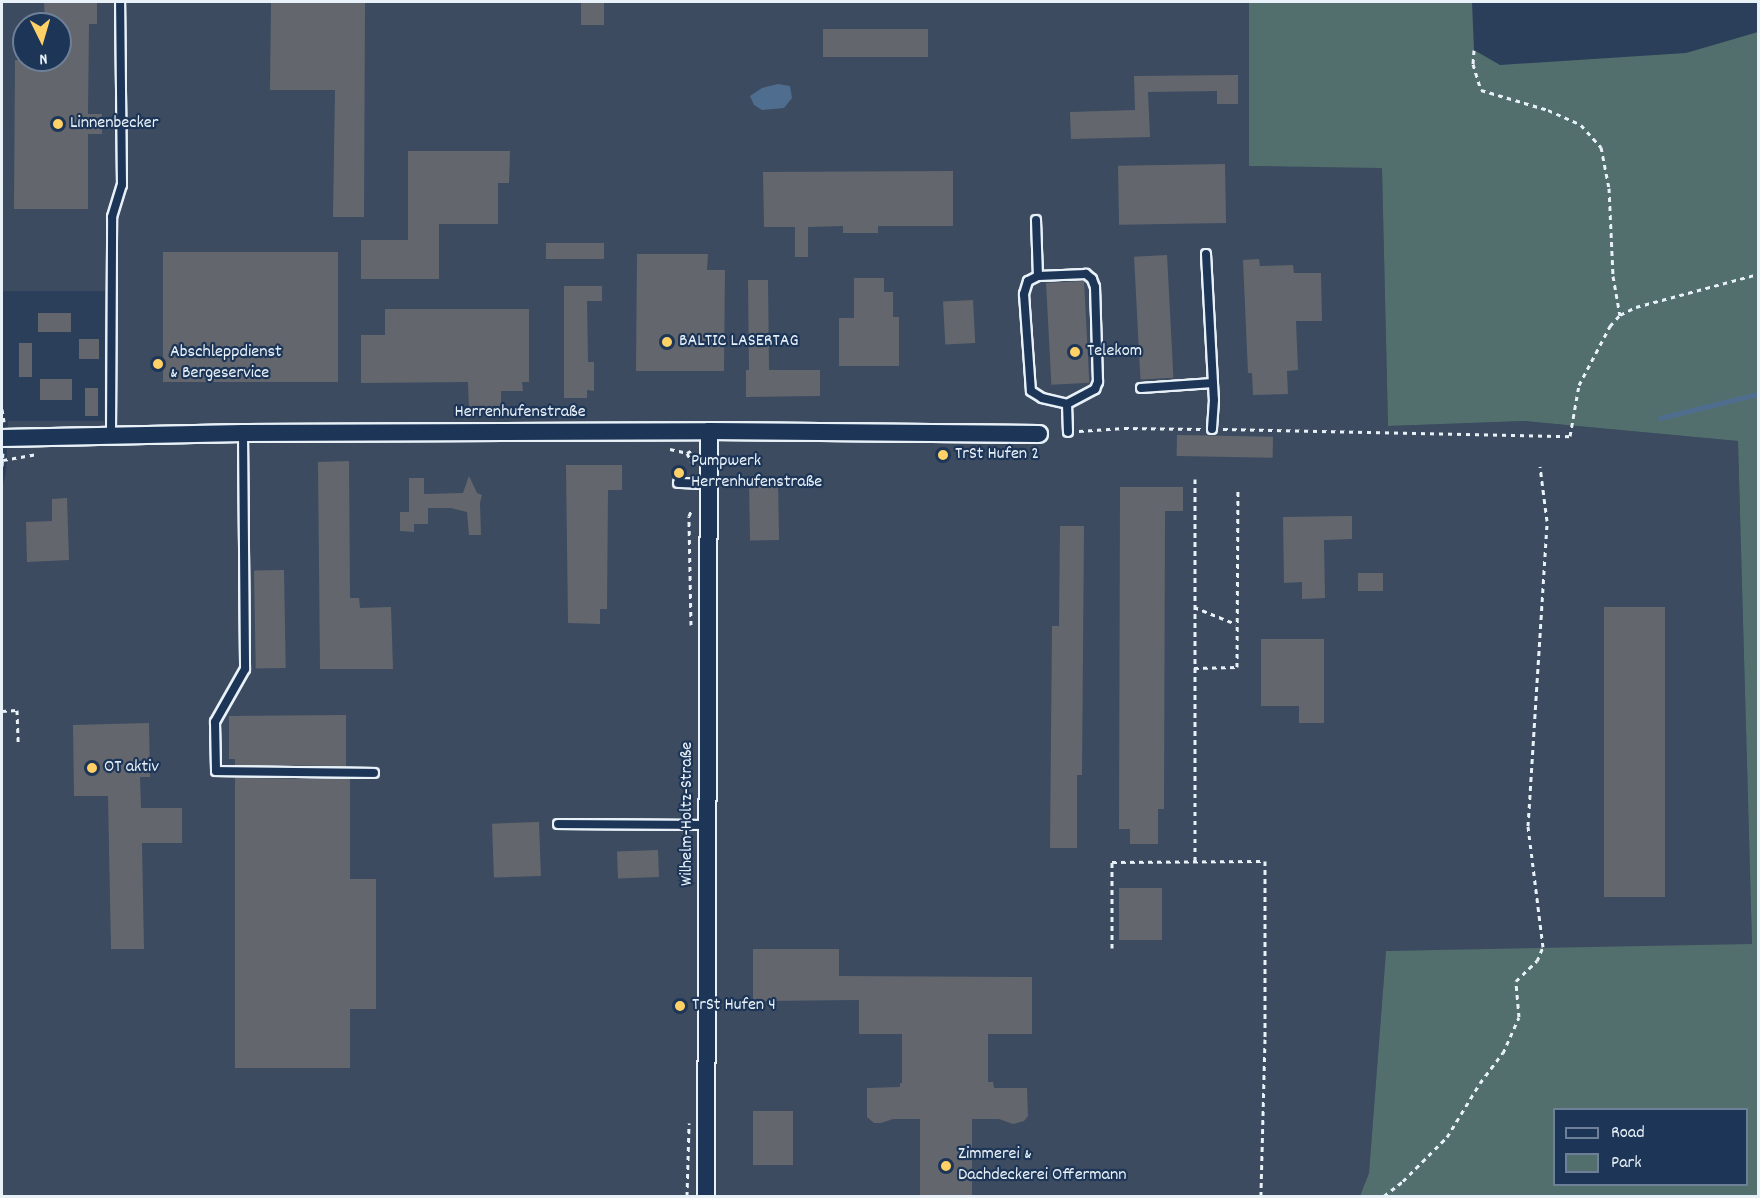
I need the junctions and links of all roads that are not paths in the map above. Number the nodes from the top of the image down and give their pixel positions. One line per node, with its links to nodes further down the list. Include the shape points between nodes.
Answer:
1 (120, 2): 13 (lane, via 122,185 112,216)
2 (1036, 220): 4 (lane)
3 (1206, 254): 5 (lane)
4 (1038, 276): 7 (lane, via 1028,281 1024,294 1031,391); 7 (lane, via 1086,274 1095,287 1098,382 1095,389)
5 (1213, 384): 6 (lane); 8 (lane)
6 (1141, 388)
7 (1067, 404): 10 (lane)
8 (1212, 429)
9 (709, 431): 11 (street, Herrenhufenstraße); 12 (street, Herrenhufenstraße); 16 (street, Wilhelm-Holtz-Straße)
10 (1068, 432)
11 (243, 433): 13 (street, Herrenhufenstraße); 17 (lane, via 245,669 215,722 216,771)
12 (1039, 434)
13 (111, 435): 14 (street, Herrenhufenstraße)
14 (2, 438)
15 (678, 483): 16 (lane)
16 (709, 484): 19 (street, Wilhelm-Holtz-Straße)
17 (374, 773)
18 (558, 824): 19 (lane)
19 (707, 825): 20 (street, Wilhelm-Holtz-Straße)
20 (706, 1197)

